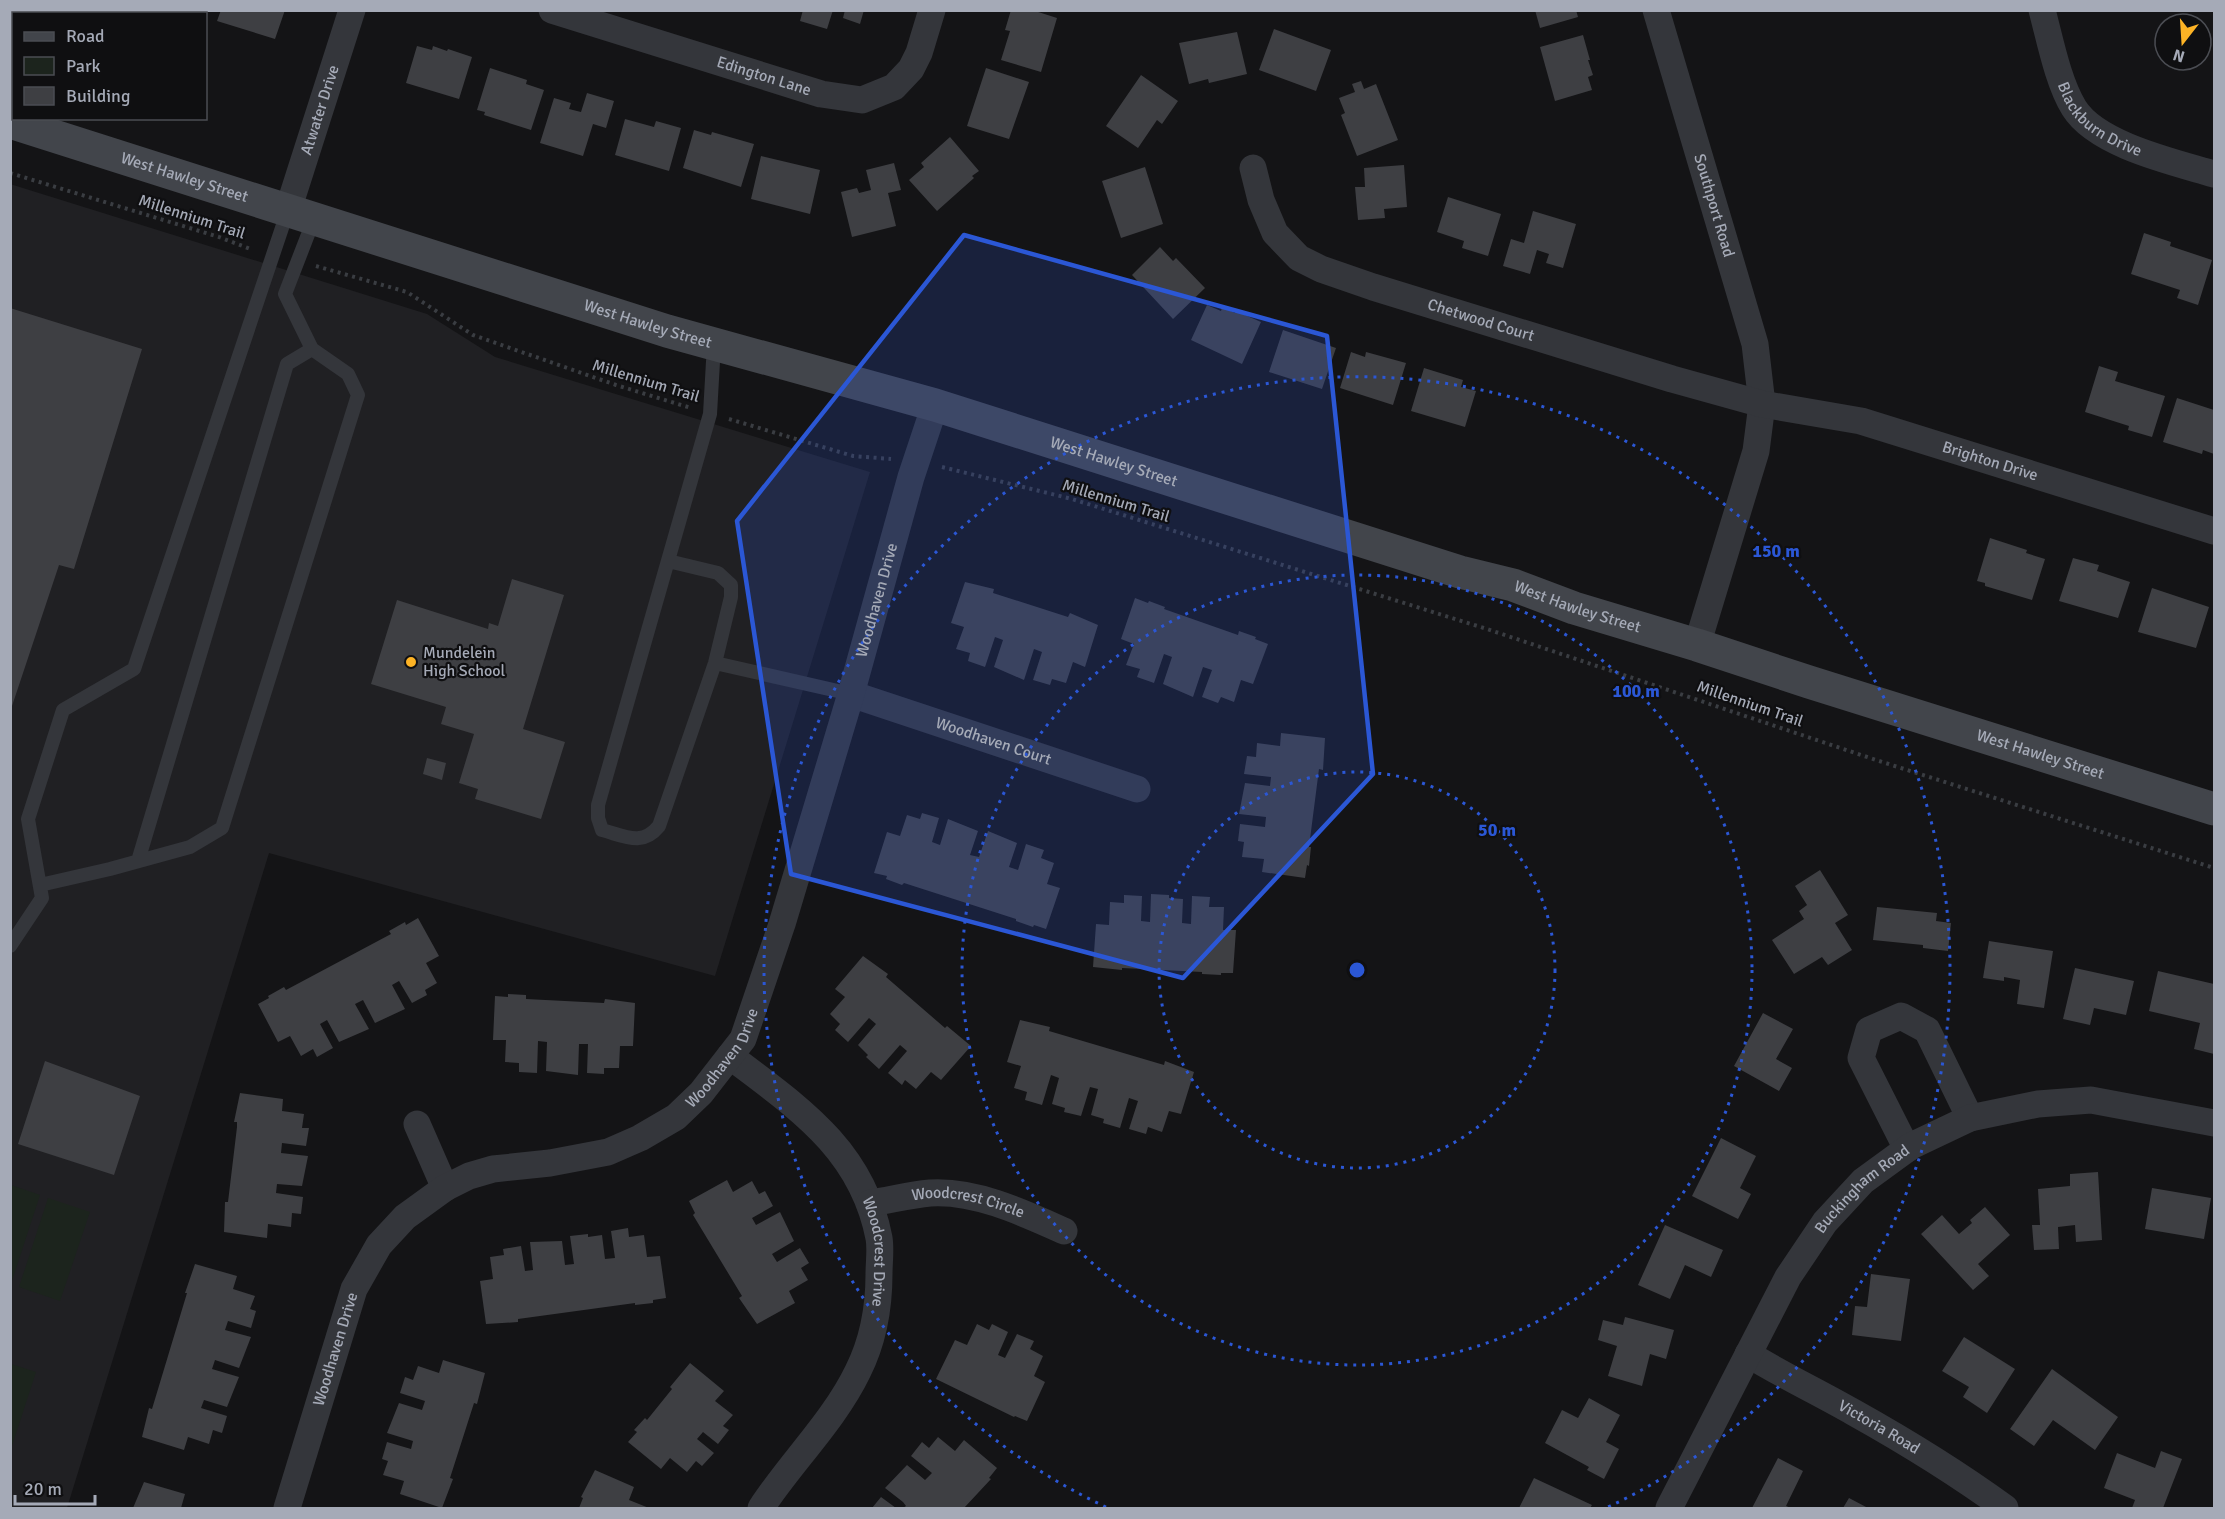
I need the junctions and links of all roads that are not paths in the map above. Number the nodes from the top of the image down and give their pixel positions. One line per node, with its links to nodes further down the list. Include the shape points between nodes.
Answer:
1 (352, 10): 9 (street, Atwater Drive)
2 (552, 10): 3 (street, Edington Lane, via 821,94 862,100 894,87 911,69)
3 (932, 10)
4 (1656, 10): 12 (street, Southport Road, via 1755,344)
5 (2042, 10): 8 (street, Blackburn Drive, via 2062,80 2074,107 2088,124 2130,148)
6 (10, 122): 9 (street, West Hawley Street)
7 (1253, 168): 12 (street, Chetwood Court, via 1275,233 1299,258 1321,269)
8 (2214, 174)
9 (301, 214): 10 (street, West Hawley Street); 11 (lane, via 297,262 285,294); 22 (lane, via 272,257 134,669 63,710 28,819)
10 (714, 344): 13 (street, West Hawley Street); 15 (lane, via 710,414)
11 (312, 349): 21 (lane, via 287,364); 21 (lane, via 348,374 358,395 222,828 190,847)
12 (1762, 404): 14 (street, Brighton Drive, via 1861,421); 16 (street, Southport Road, via 1756,451)
13 (935, 405): 16 (street, West Hawley Street); 18 (street, Woodhaven Drive)
14 (2214, 531)
15 (668, 561): 17 (lane, via 718,573 731,585); 17 (lane, via 598,805 602,830 640,840 659,826)
16 (1697, 645): 20 (street, West Hawley Street)
17 (715, 663): 18 (lane)
18 (851, 694): 19 (street, Woodhaven Court); 24 (street, Woodhaven Drive, via 782,924 742,1039)
19 (1137, 789)
20 (2214, 808)
21 (138, 861): 22 (lane)
22 (40, 885): 23 (lane, via 42,898)
23 (10, 946)
24 (730, 1056): 29 (street, Woodhaven Drive, via 676,1118 640,1138 608,1152 493,1169); 30 (street, Woodcrest Drive, via 826,1134 857,1175)
25 (1970, 1118): 26 (street, Buckingham Road, via 2038,1104 2091,1100); 28 (street, Buckingham Road); 28 (street, via 1927,1030 1901,1016 1869,1030 1860,1058)
26 (2214, 1123)
27 (417, 1124): 29 (street)
28 (1907, 1149): 32 (street, Buckingham Road, via 1863,1181 1825,1222 1788,1277)
29 (445, 1188): 33 (street, Woodhaven Drive, via 405,1217 379,1245 354,1289)
30 (870, 1203): 31 (street, Woodcrest Circle, via 932,1193 974,1197 1025,1213); 34 (street, Woodcrest Drive, via 879,1240 879,1304 871,1338 837,1407)
31 (1064, 1232)
32 (1748, 1354): 35 (street, Buckingham Road); 36 (street, Victoria Road, via 1934,1460)
33 (287, 1509)
34 (761, 1509)
35 (1669, 1509)
36 (2005, 1509)

